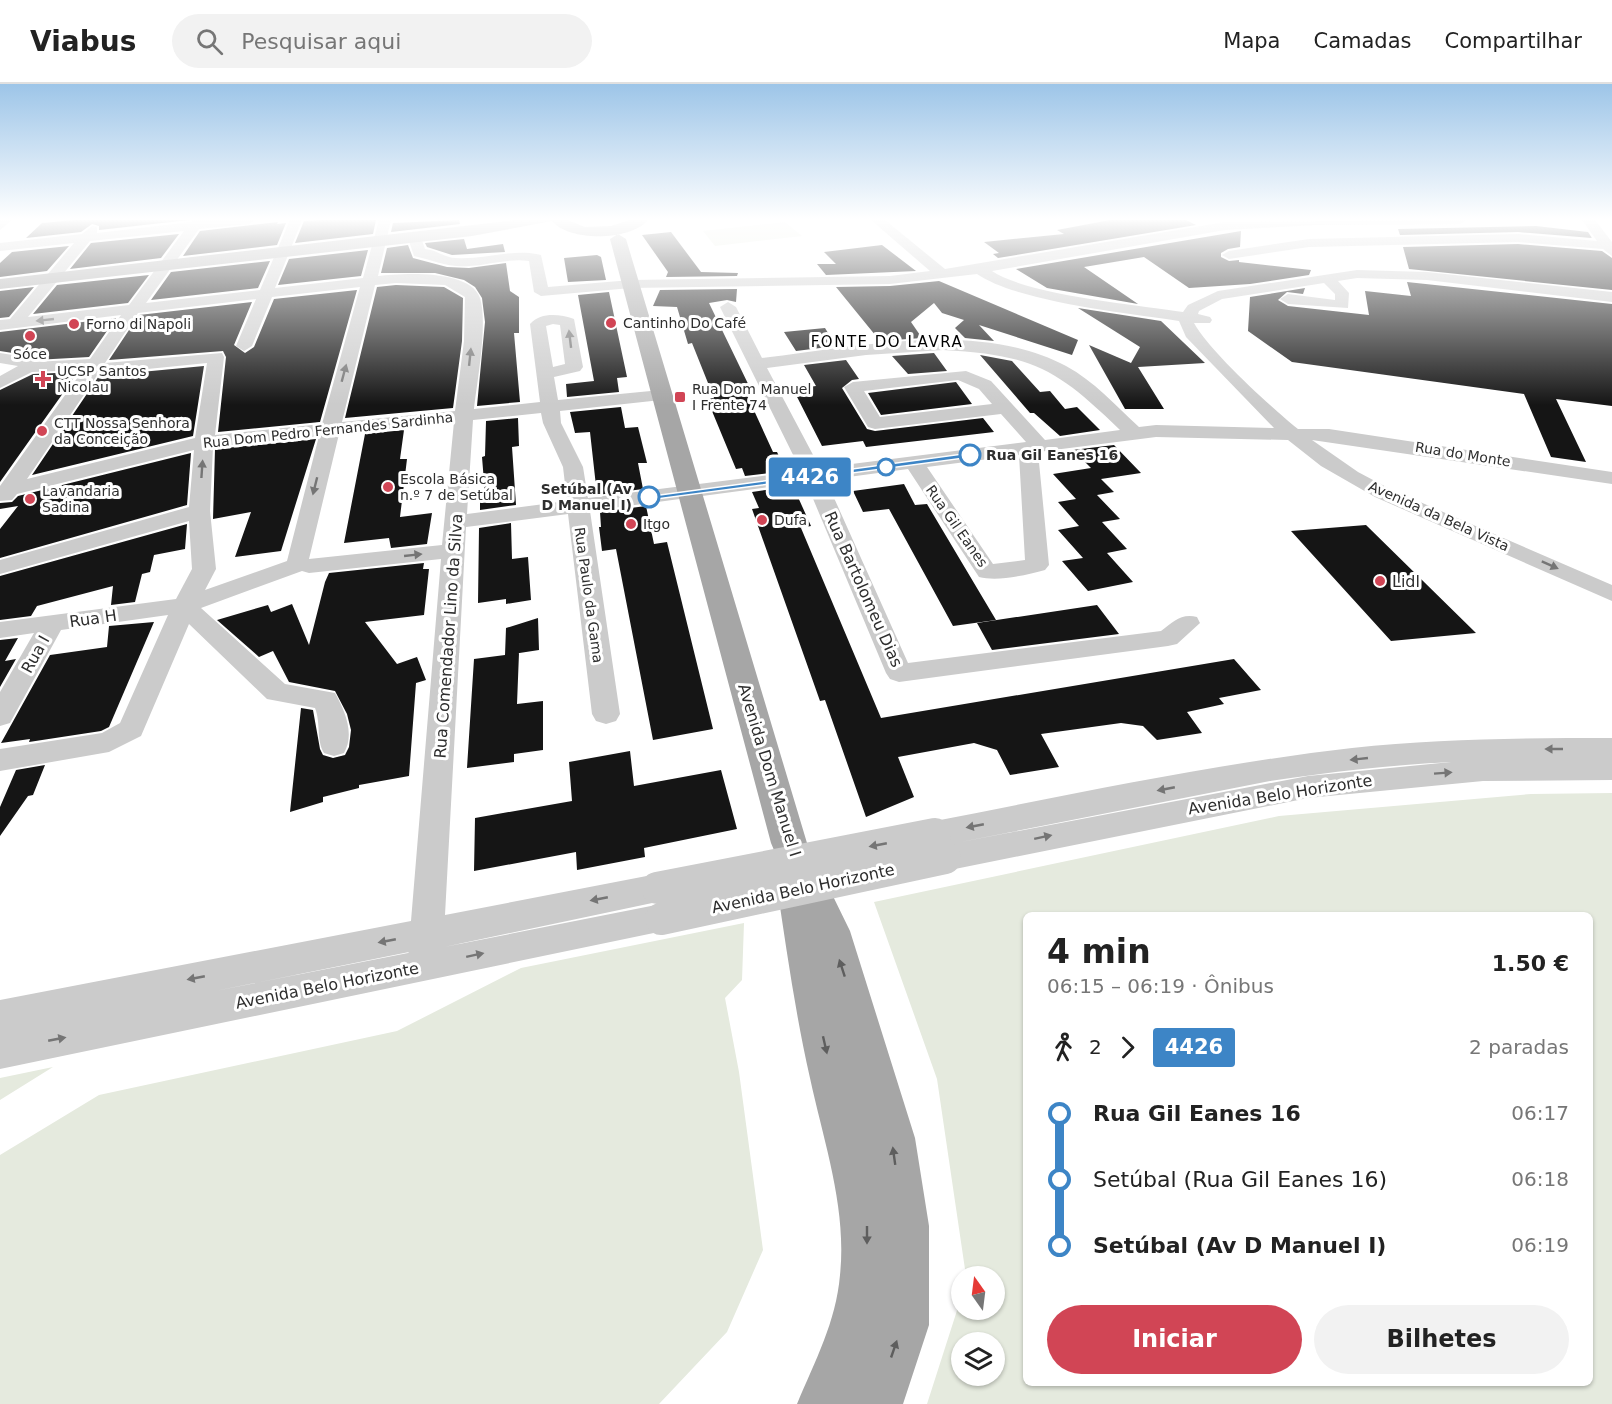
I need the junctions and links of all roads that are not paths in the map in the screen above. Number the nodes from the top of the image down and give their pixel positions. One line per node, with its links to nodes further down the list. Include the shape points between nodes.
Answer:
1 (369, 281): 39 (street, one-way to 1)
2 (25, 282): 16 (main road)
3 (49, 282): 27 (street)
4 (155, 282): 24 (street)
5 (270, 282): 18 (street)
6 (364, 282): 18 (street)
7 (436, 282): 38 (street, Rua Comendador Lino da Silva, one-way to 7, via 473,325 472,296 461,286)
8 (539, 282): 17 (street, via 541,292)
9 (863, 282): 17 (street)
10 (999, 282): 23 (street)
11 (1282, 282): 21 (street)
12 (1330, 282): 13 (street); 19 (street, via 1342,293 1343,305); 25 (street, via 1244,295 1215,307)
13 (1333, 282)
14 (1433, 282): 20 (street)
15 (1465, 282): 20 (street)
16 (0, 284)
17 (631, 284): 35 (main road, Avenida Dom Manuel I)
18 (264, 295): 24 (street); 28 (street)
19 (1288, 299)
20 (1612, 299)
21 (1204, 302): 23 (street); 26 (street)
22 (728, 307): 30 (street, Rua Bartolomeu Dias)
23 (1153, 310): 26 (street)
24 (132, 311): 27 (street, one-way to 27); 32 (street)
25 (1207, 320): 26 (street); 41 (street, Avenida da Bela Vista, via 1209,334 1222,350)
26 (1189, 324): 41 (street, Avenida da Bela Vista, via 1272,418)
27 (4, 325)
28 (244, 346)
29 (0, 358): 31 (street, via 26,362)
30 (756, 364): 40 (street, via 938,344 980,346 1050,364 1071,376); 45 (street, Rua Bartolomeu Dias)
31 (28, 367): 32 (street); 34 (street)
32 (95, 367): 42 (street, via 216,357); 48 (street)
33 (545, 374): 36 (street, Rua Paulo da Gama)
34 (0, 383)
35 (661, 395): 36 (street, Rua Dom Pedro Fernandes Sardinha); 47 (main road, Avenida Dom Manuel I)
36 (550, 406): 38 (street, Rua Dom Pedro Fernandes Sardinha); 49 (street, Rua Paulo da Gama, via 552,423 573,467)
37 (1004, 408): 37 (street, via 985,385 960,375 853,387 875,423); 43 (street)
38 (463, 415): 39 (street, Rua Dom Pedro Fernandes Sardinha); 51 (street, Rua Comendador Lino da Silva)
39 (329, 429): 42 (street, Rua Dom Pedro Fernandes Sardinha); 53 (street, one-way to 53, via 297,558)
40 (1134, 433): 41 (street, Rua Gil Eanes); 43 (street, Rua Gil Eanes)
41 (1304, 434): 46 (street, Rua do Monte, via 1367,439); 55 (street, Avenida da Bela Vista, via 1398,489); 56 (street, Avenida da Bela Vista, one-way to 56, via 1329,462 1370,486)
42 (204, 442): 48 (street, Rua Dom Pedro Fernandes Sardinha); 50 (street, one-way to 42)
43 (1034, 447): 44 (street, Rua Gil Eanes); 44 (street, Rua Gil Eanes, via 1037,565 987,572)
44 (914, 463): 45 (street, Rua Gil Eanes)
45 (814, 476): 47 (street, Rua Gil Eanes); 58 (street, Rua Bartolomeu Dias, via 898,673 1168,638)
46 (1612, 477)
47 (690, 492): 49 (street, Rua Gil Eanes); 67 (main road, Avenida Dom Manuel I)
48 (3, 495)
49 (577, 506): 51 (street, Rua Gil Eanes); 61 (street, Rua Paulo da Gama)
50 (199, 511): 54 (street); 57 (street, via 204,569)
51 (456, 522): 52 (street, Rua Comendador Lino da Silva)
52 (454, 550): 53 (street, Rua H, one-way to 52); 69 (street, Rua Comendador Lino da Silva)
53 (300, 564): 57 (street, Rua H)
54 (0, 567)
55 (1612, 574)
56 (1612, 594)
57 (185, 605): 59 (street, Rua H); 63 (street, via 277,692 325,700 334,720); 65 (street, via 132,729 109,742)
58 (1188, 622)
59 (52, 623): 60 (street, Rua H); 62 (street, Rua I)
60 (0, 630)
61 (606, 714)
62 (0, 716)
63 (334, 746)
64 (1612, 749): 68 (street, Avenida Belo Horizonte, one-way to 68, via 1468,751 1319,763 1171,788)
65 (0, 760)
66 (1612, 769): 68 (street, Avenida Belo Horizonte, one-way to 66, via 1338,783 1483,771)
67 (789, 843): 72 (main road, one-way to 72, via 814,999 867,1225 867,1273 861,1316 845,1364); 73 (main road, Avenida Dom Manuel I, one-way to 67, via 902,1325 904,1226 892,1138 830,931)
68 (940, 846): 69 (street, Avenida Belo Horizonte, bridge)
69 (426, 949): 70 (street, Avenida Belo Horizonte, one-way to 70); 71 (street, Avenida Belo Horizonte, one-way to 69)
70 (0, 1017)
71 (0, 1051)
72 (825, 1404)
73 (875, 1404)

